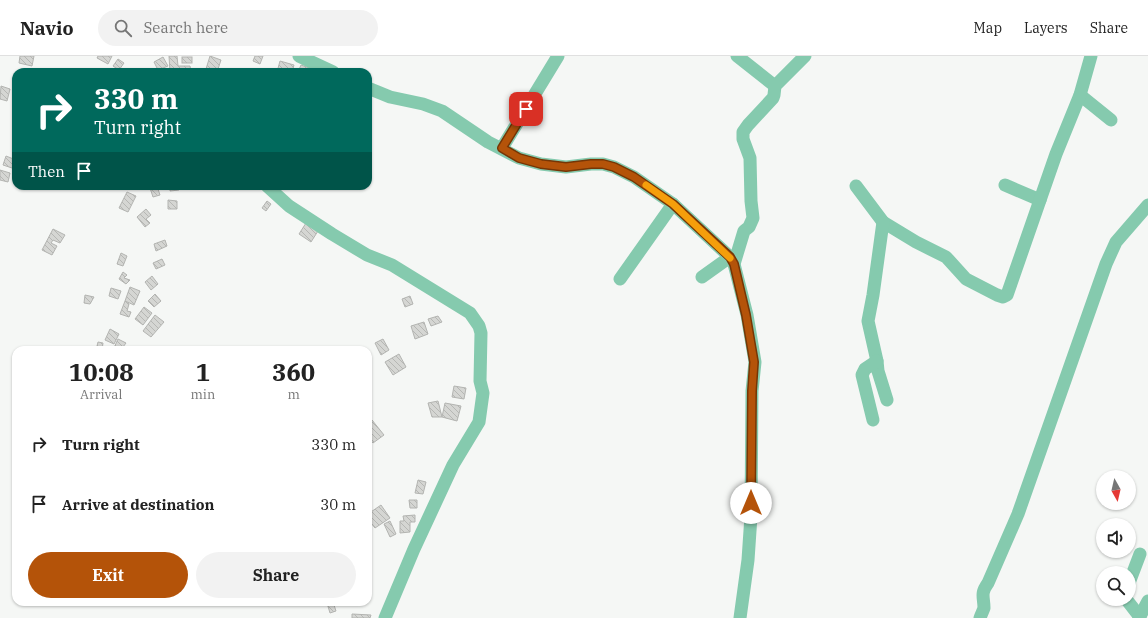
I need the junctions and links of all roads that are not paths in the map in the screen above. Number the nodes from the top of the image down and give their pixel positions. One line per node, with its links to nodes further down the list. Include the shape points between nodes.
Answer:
1 (299, 56): 6 (street)
2 (558, 56): 11 (street)
3 (736, 56): 7 (street)
4 (805, 56): 7 (street)
5 (1091, 56): 9 (street)
6 (325, 68)
7 (775, 86): 19 (street, via 773,98 743,132 750,158 753,218 744,231)
8 (372, 90): 11 (street, via 442,111 488,142)
9 (1080, 95): 10 (street); 15 (street)
10 (1111, 120)
11 (502, 148): 16 (street, via 519,158 541,164 566,167 603,164 614,167 634,177)
12 (1005, 185): 15 (street)
13 (856, 186): 18 (street)
14 (271, 190): 30 (street, via 289,206 332,234 367,255 392,265 470,313 481,333 480,381 483,393 480,422 453,465)
15 (1040, 200): 18 (street, via 1007,295 1003,296 966,279 946,257)
16 (673, 204): 19 (street); 21 (street)
17 (1148, 205): 32 (street, via 1116,242 1106,264 1018,514 984,588 984,608)
18 (883, 222): 22 (street, via 868,321)
19 (732, 261): 20 (street); 31 (street, via 746,315 754,362 751,516)
20 (702, 277)
21 (620, 279)
22 (877, 361): 23 (street); 24 (street, via 865,369 862,375)
23 (887, 400)
24 (873, 420)
25 (1140, 554): 26 (street)
26 (1135, 566)
27 (1148, 601): 29 (street)
28 (1131, 606): 29 (street)
29 (1140, 617)
30 (385, 618)
31 (740, 618)
32 (980, 618)

